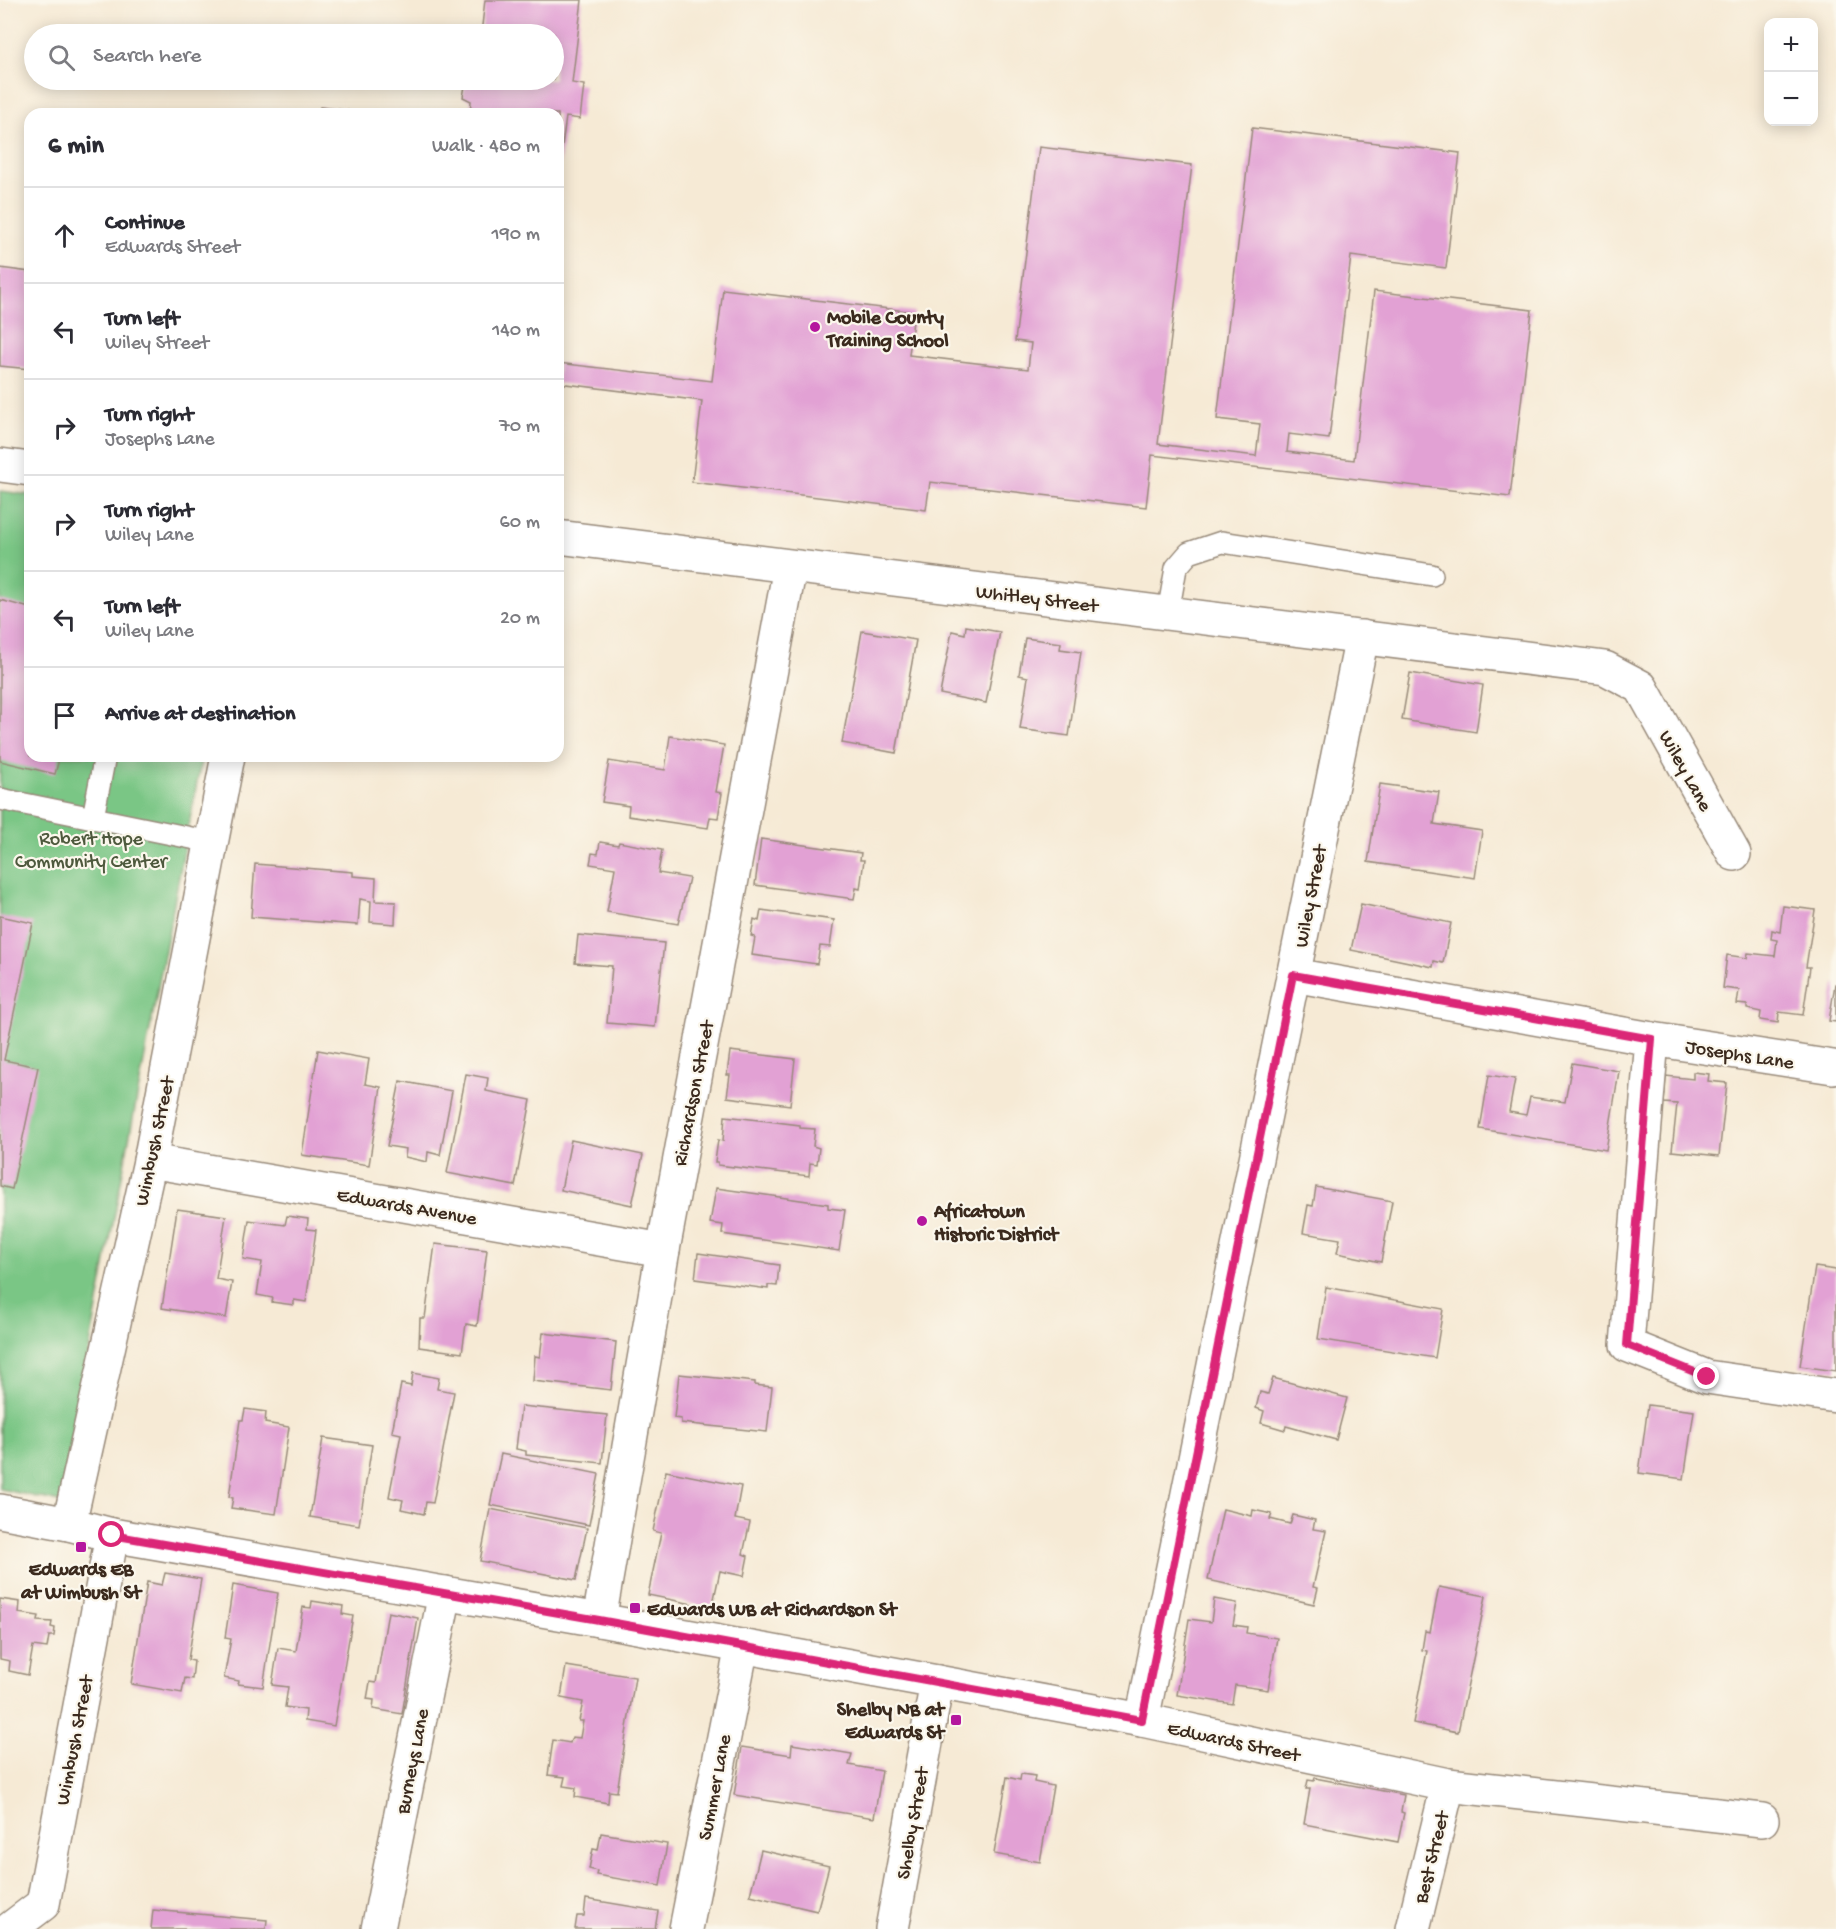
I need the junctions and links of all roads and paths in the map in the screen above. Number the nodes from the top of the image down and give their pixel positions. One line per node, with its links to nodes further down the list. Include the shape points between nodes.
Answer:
1 (0, 465): 2 (street)
2 (24, 468)
3 (564, 538): 4 (street, Whitley Street)
4 (790, 567): 6 (street, Whitley Street); 19 (street, Richardson Street)
5 (1432, 575): 6 (lane, via 1222,542 1189,553 1176,568)
6 (1168, 613): 7 (street, Whitley Street)
7 (1362, 637): 8 (street, Whitley Street, via 1605,668); 15 (street, Wiley Street)
8 (1641, 687): 14 (street, Wiley Lane)
9 (104, 762): 12 (lane)
10 (227, 762): 13 (street, Wimbush Street)
11 (0, 799): 12 (lane)
12 (93, 817): 13 (lane)
13 (211, 842): 18 (street, Wimbush Street)
14 (1734, 854)
15 (1293, 975): 16 (street, Josephs Lane); 28 (street, Wiley Street)
16 (1652, 1039): 17 (street, Josephs Lane); 20 (street, via 1627,1345 1707,1377)
17 (1833, 1068)
18 (150, 1161): 19 (street, Edwards Avenue); 22 (street, Wimbush Street)
19 (663, 1250): 25 (street, Richardson Street)
20 (1836, 1396)
21 (0, 1511): 22 (street, Edwards Street)
22 (69, 1524): 23 (street, Edwards Street)
23 (112, 1535): 24 (street, Edwards Street); 31 (street, Wimbush Street, via 43,1904)
24 (445, 1593): 25 (street, Edwards Street); 32 (street, Burneys Lane)
25 (599, 1620): 26 (street, Edwards Street)
26 (742, 1646): 27 (street, Edwards Street); 33 (street, Summer Lane)
27 (936, 1682): 28 (street, Edwards Street); 34 (street, Shelby Street)
28 (1142, 1720): 29 (street, Edwards Street)
29 (1448, 1785): 30 (street, Edwards Street); 35 (street, Best Street)
30 (1762, 1820)
31 (10, 1929)
32 (378, 1929)
33 (686, 1929)
34 (892, 1929)
35 (1413, 1929)

